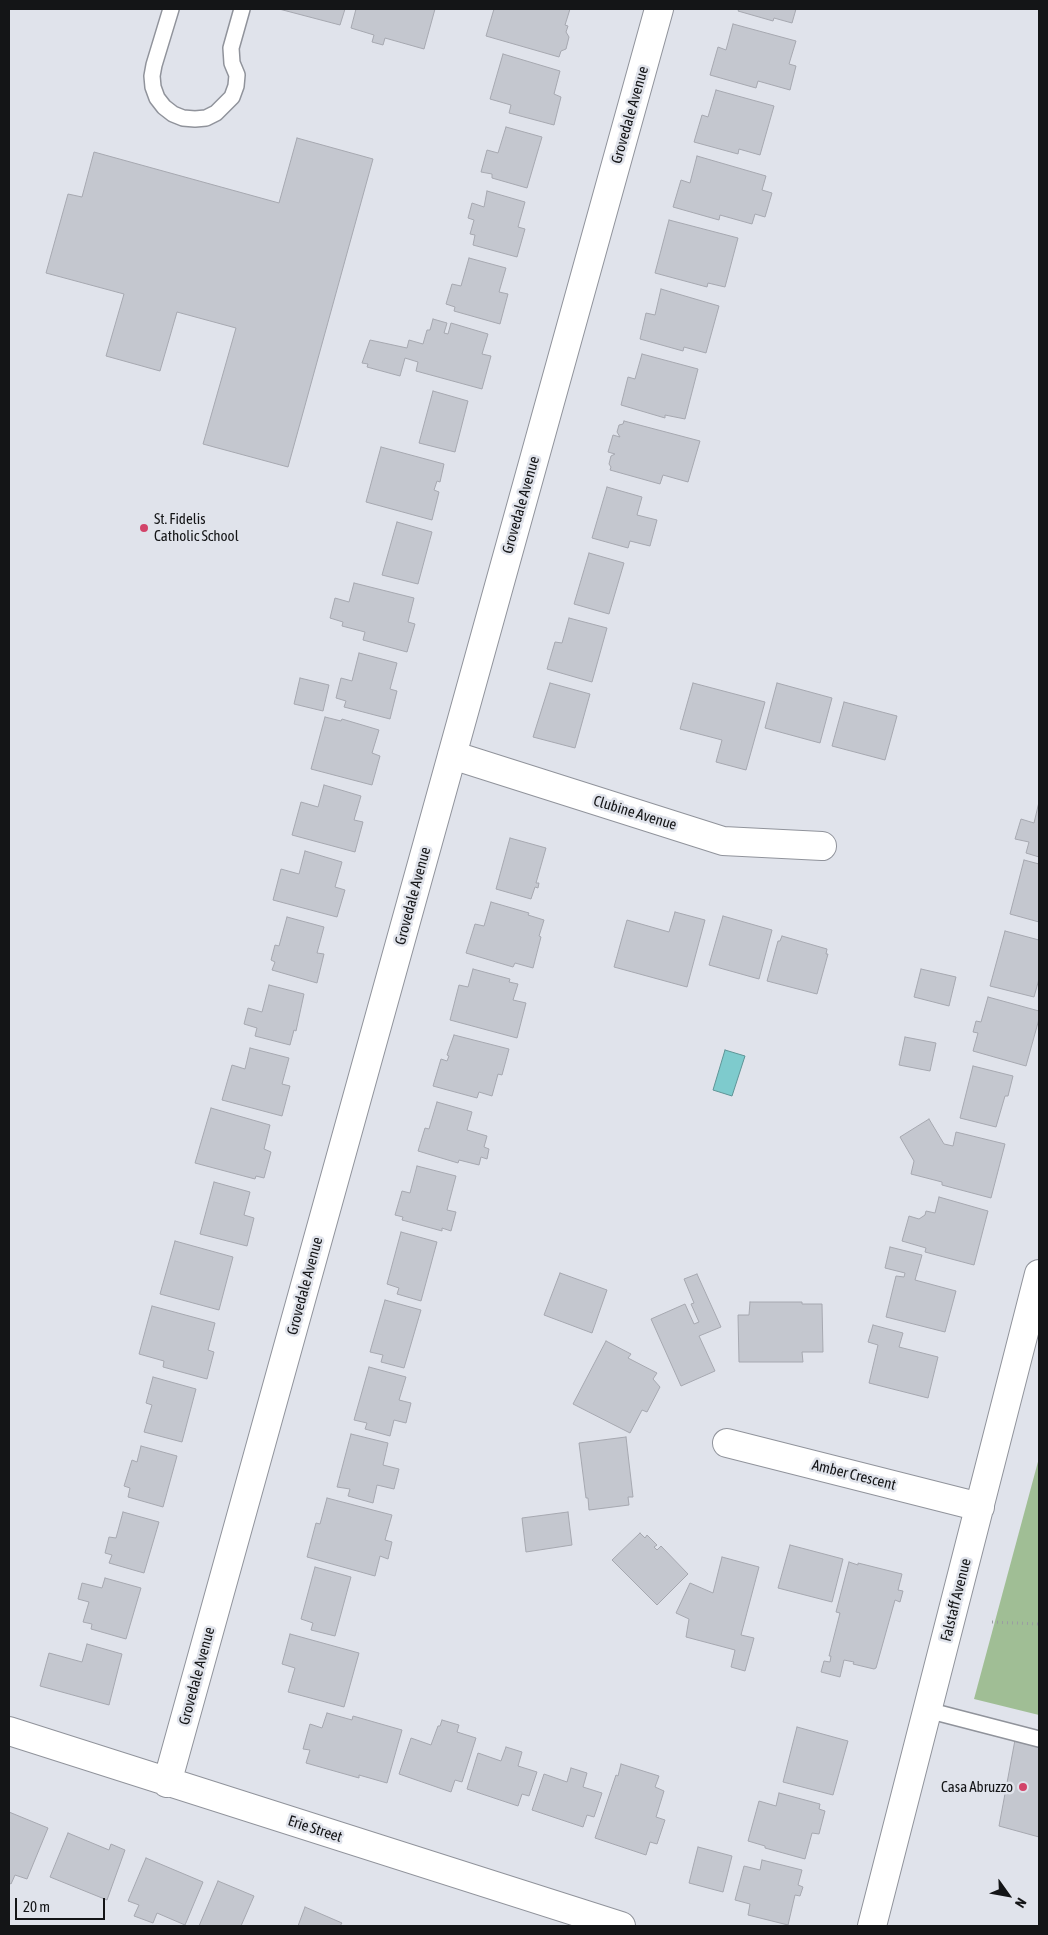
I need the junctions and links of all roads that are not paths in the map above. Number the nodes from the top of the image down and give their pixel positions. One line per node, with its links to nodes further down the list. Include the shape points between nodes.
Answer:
1 (171, 9): 2 (lane, via 154,65 153,87 157,98 168,110 183,118 195,119 216,113 232,97 237,75 230,48)
2 (242, 9)
3 (659, 9): 4 (street, Grovedale Avenue)
4 (452, 755): 5 (street, Clubine Avenue, via 723,841); 12 (street, Grovedale Avenue)
5 (822, 846)
6 (1037, 1288): 8 (street, Falstaff Avenue)
7 (727, 1443): 8 (street, Amber Crescent)
8 (980, 1507): 9 (street, Falstaff Avenue)
9 (927, 1710): 11 (lane); 14 (street, Falstaff Avenue)
10 (9, 1731): 12 (street, Erie Street)
11 (1039, 1739)
12 (168, 1783): 13 (street, Erie Street)
13 (622, 1926)
14 (872, 1926)

